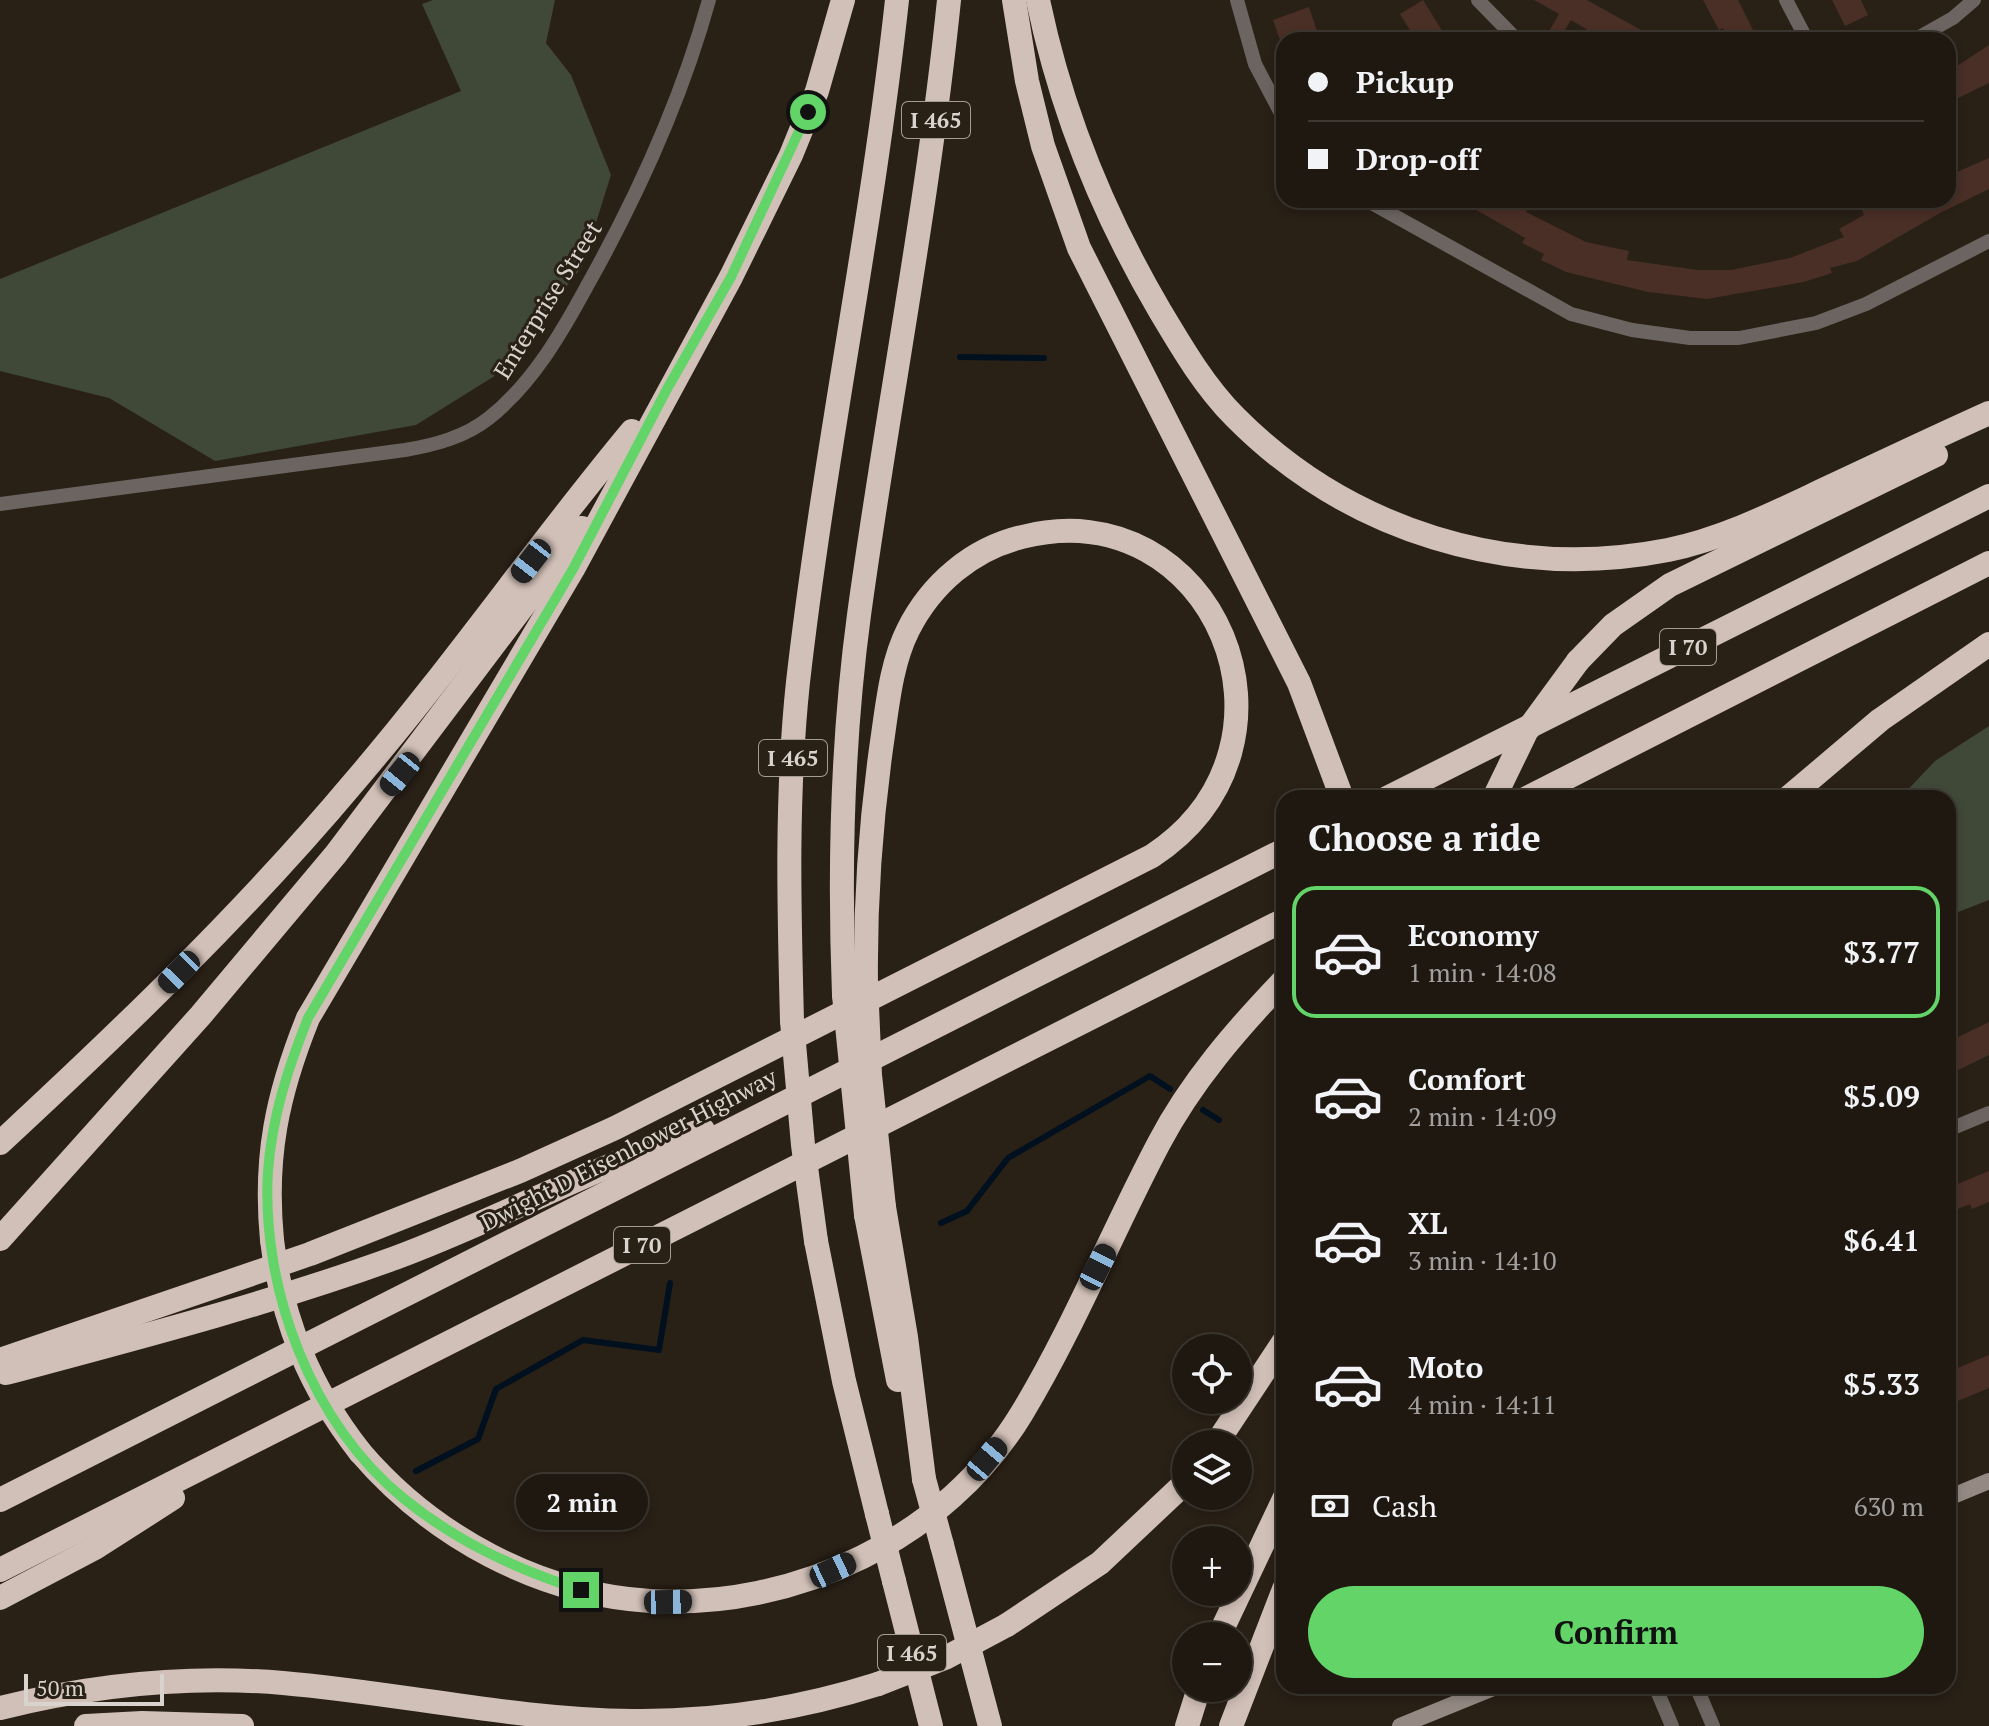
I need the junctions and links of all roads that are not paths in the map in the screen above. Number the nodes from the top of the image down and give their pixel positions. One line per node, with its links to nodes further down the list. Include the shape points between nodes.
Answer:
1 (709, 0): 22 (street, Enterprise Street, via 674,107 620,229 543,357 512,398 487,420 449,441 405,450)
2 (843, 0): 17 (highway, via 817,91 791,155 731,277)
3 (897, 0): 62 (highway, I 465, bridge, via 798,685 789,868 792,1021 816,1241 844,1381)
4 (949, 0): 39 (highway, I 465, bridge, via 934,134 858,628 844,772 844,995)
5 (1014, 0): 26 (highway, via 1043,146 1079,248 1299,683)
6 (1038, 0): 18 (highway, via 1057,81 1087,167 1143,282 1191,361 1233,415 1284,460 1338,498 1394,525 1480,550 1546,559 1591,560 1671,549 1759,520)
7 (1237, 0): 14 (street, via 1255,64)
8 (1478, 0): 11 (street)
9 (1786, 0): 12 (street)
10 (1974, 0): 13 (street)
11 (1509, 32)
12 (1803, 32)
13 (1928, 32)
14 (1276, 104)
15 (1380, 208): 16 (street, via 1535,297 1587,319 1651,333 1713,338 1765,334 1833,317)
16 (1989, 241)
17 (667, 389): 20 (highway); 38 (highway, via 353,784 158,994)
18 (1989, 413)
19 (1989, 429): 28 (highway, bridge, via 1670,585 1613,625 1578,661 1526,732)
20 (610, 496): 34 (highway, bridge, via 573,569 308,1018 279,1099 268,1174 280,1292 301,1357 332,1414 401,1496 457,1537 528,1573 608,1596 668,1602 757,1595 815,1578 867,1554 925,1518 967,1481 1021,1415 1160,1141 1231,1037); 40 (highway, via 306,890)
21 (1989, 496): 27 (highway, I 70)
22 (0, 504)
23 (1989, 563): 25 (highway, I 70)
24 (1989, 644): 31 (highway, via 1880,720)
25 (1761, 680): 29 (highway, I 70); 30 (highway)
26 (1340, 790)
27 (1403, 790)
28 (1498, 790)
29 (1543, 790)
30 (1576, 790)
31 (1797, 790)
32 (1276, 854): 35 (highway, Dwight D Eisenhower Highway / I 70)
33 (1276, 924): 44 (highway, I 70)
34 (1276, 989)
35 (776, 1106): 43 (highway, via 634,1153 439,1240 341,1277); 49 (highway, Dwight D Eisenhower Highway / I 70)
36 (1989, 1113): 37 (street)
37 (1956, 1127)
38 (0, 1143)
39 (875, 1211): 42 (highway, bridge, via 866,983 871,839 886,710 900,649 927,599 975,555 1050,531 1115,539 1168,566 1188,583 1214,621 1233,665 1239,701 1235,740 1223,778 1199,816 1174,841 1124,871 683,1094 520,1171 296,1259); 63 (highway, I 465, bridge, via 883,1313)
40 (0, 1239)
41 (1276, 1353): 45 (highway)
42 (0, 1360)
43 (0, 1375)
44 (283, 1427): 51 (highway, I 70); 52 (highway, via 95,1548)
45 (1225, 1430)
46 (1989, 1481): 48 (main road)
47 (1172, 1495): 59 (highway, bridge, via 1100,1563 1007,1625 947,1657 878,1684 768,1711 665,1721 576,1718 324,1687 226,1681 108,1687)
48 (1956, 1495)
49 (0, 1500)
50 (1276, 1516): 54 (highway)
51 (0, 1570)
52 (0, 1598)
53 (1276, 1610): 65 (highway)
54 (1226, 1622)
55 (1478, 1694): 66 (main road)
56 (1658, 1694): 67 (street)
57 (1699, 1694): 68 (street)
58 (1195, 1702): 64 (highway)
59 (0, 1708)
60 (86, 1726): 61 (highway)
61 (242, 1726)
62 (931, 1726)
63 (990, 1726)
64 (1187, 1726)
65 (1231, 1726)
66 (1400, 1726)
67 (1672, 1726)
68 (1713, 1726)

